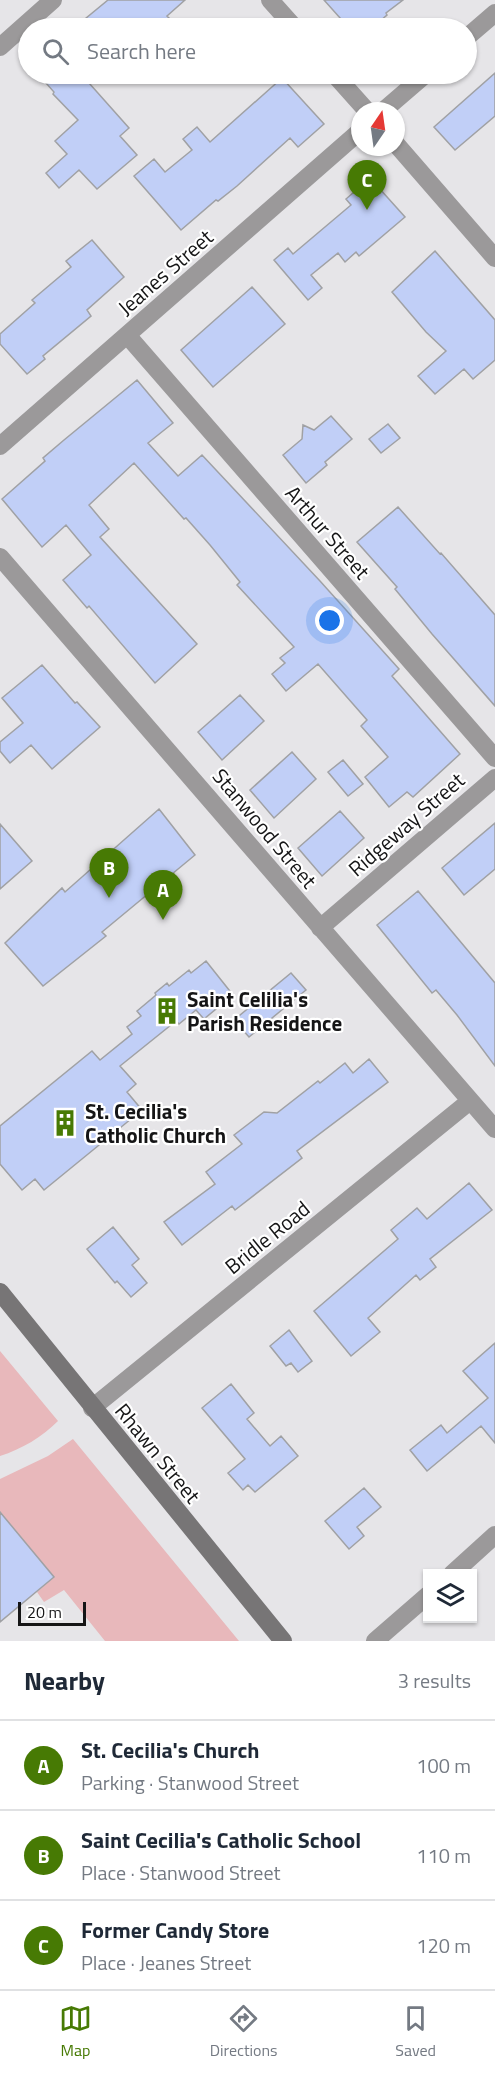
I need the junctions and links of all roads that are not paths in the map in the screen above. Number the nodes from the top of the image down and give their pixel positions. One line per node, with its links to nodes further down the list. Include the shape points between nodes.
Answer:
1 (53, 0): 4 (street)
2 (270, 0): 5 (street)
3 (495, 13): 6 (street)
4 (32, 18)
5 (286, 18)
6 (477, 29)
7 (18, 30): 8 (street)
8 (0, 46)
9 (343, 84): 11 (street)
10 (414, 84): 12 (street)
11 (359, 102)
12 (393, 102)
13 (351, 139): 16 (street, Jeanes Street)
14 (405, 154): 15 (street)
15 (495, 258)
16 (127, 335): 17 (street, Jeanes Street); 19 (street, Arthur Street)
17 (0, 446)
18 (0, 557): 21 (street, Stanwood Street)
19 (495, 758)
20 (495, 778): 21 (street, Ridgeway Street)
21 (320, 928): 22 (street, Stanwood Street)
22 (470, 1101): 23 (street, Stanwood Street); 25 (street, Bridle Road)
23 (495, 1129)
24 (0, 1292): 25 (main road, Rhawn Street)
25 (92, 1407): 29 (main road, Rhawn Street)
26 (495, 1535): 27 (street)
27 (458, 1569)
28 (423, 1599): 30 (street)
29 (283, 1641)
30 (375, 1641)

